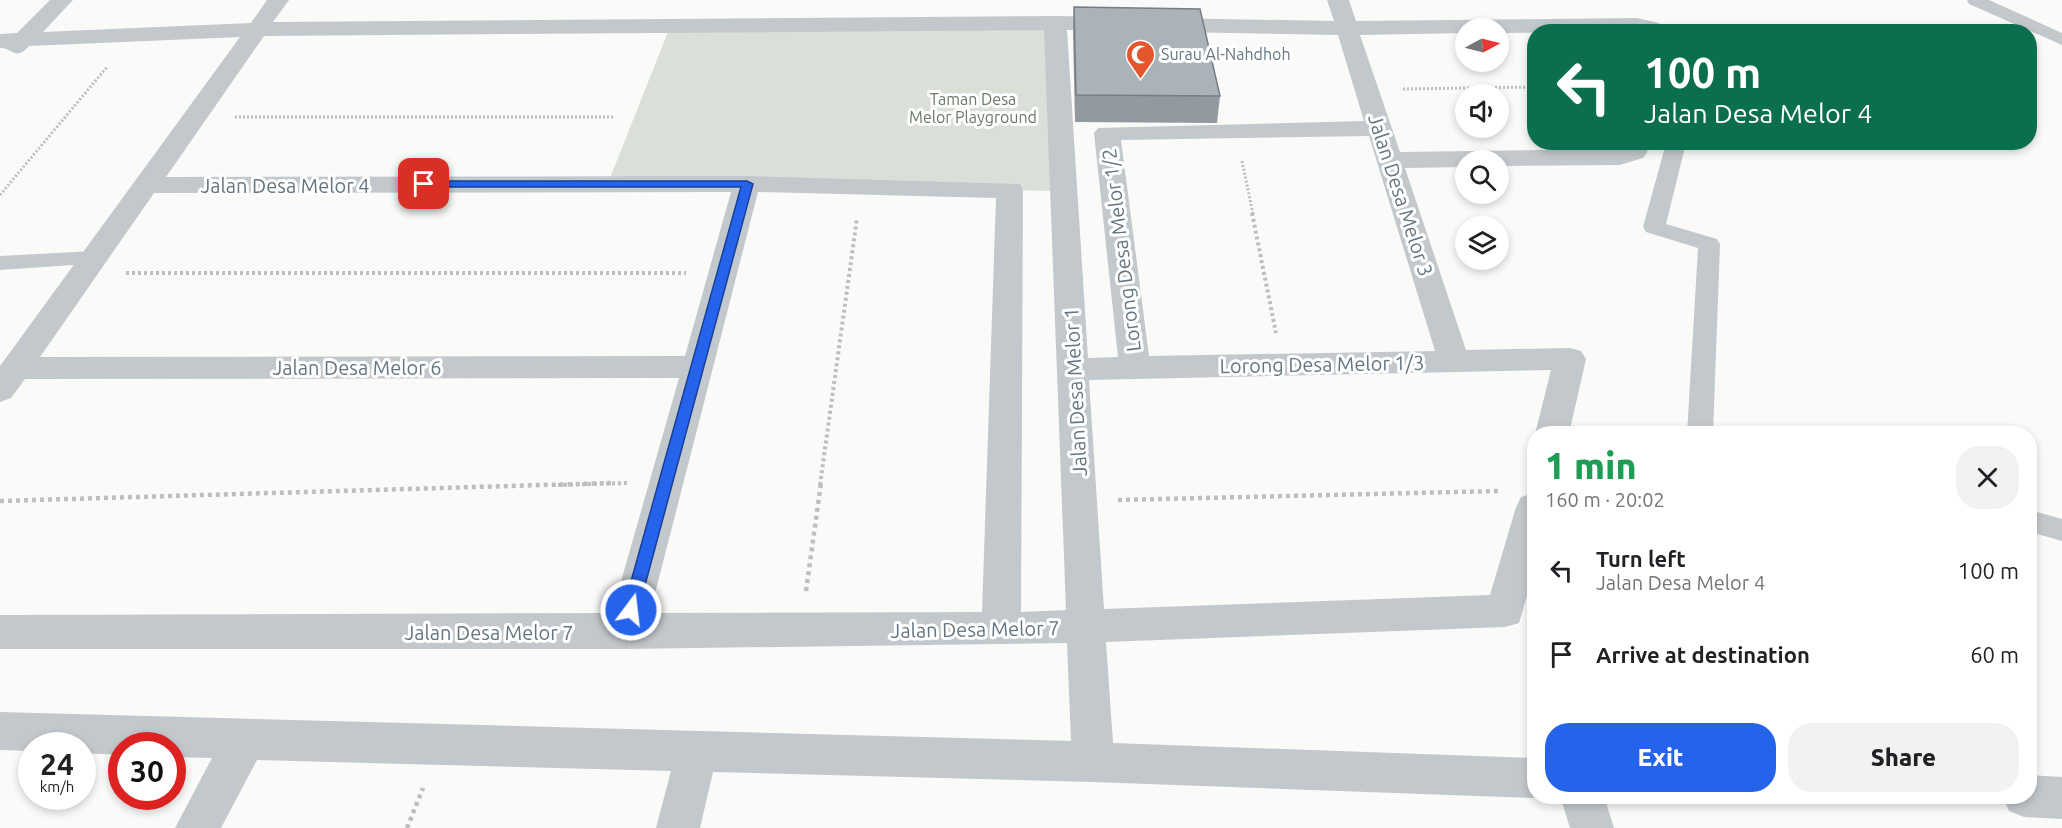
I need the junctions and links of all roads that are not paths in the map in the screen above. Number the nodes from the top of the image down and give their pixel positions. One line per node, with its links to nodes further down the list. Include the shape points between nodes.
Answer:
1 (62, 0): 16 (street)
2 (278, 0): 14 (street)
3 (918, 0): 9 (street)
4 (1128, 0): 8 (street)
5 (1338, 0): 13 (street, Jalan Desa Melor 3)
6 (1985, 1): 11 (lane)
7 (1055, 23): 8 (street); 9 (street); 29 (street, Jalan Desa Melor 1)
8 (1131, 23): 13 (street)
9 (915, 24): 14 (street, via 701,17 477,18)
10 (1628, 24): 13 (street, via 1562,16 1455,28)
11 (2030, 24)
12 (2037, 27): 15 (lane)
13 (1347, 28): 18 (street, Jalan Desa Melor 3)
14 (257, 29): 16 (street); 23 (street)
15 (2062, 40)
16 (11, 41): 17 (street)
17 (0, 63)
18 (1380, 128): 21 (street, Jalan Desa Melor 3); 28 (street, Lorong Desa Melor 1/2, via 1107,133)
19 (1634, 150): 21 (street, via 1620,157)
20 (1674, 150): 32 (lane, via 1654,227 1709,244)
21 (1390, 160): 26 (street, Jalan Desa Melor 3)
22 (747, 184): 23 (street, Jalan Desa Melor 4); 27 (street); 37 (street, Jalan Desa Melor 4, via 1010,190)
23 (146, 185): 25 (street)
24 (0, 263): 25 (lane)
25 (89, 266): 30 (street)
26 (1454, 362): 28 (street, Lorong Desa Melor 1/3); 31 (street, Lorong Desa Melor 1/3, via 1570,359)
27 (698, 367): 30 (street, Jalan Desa Melor 6); 39 (street)
28 (1135, 368): 29 (street, Lorong Desa Melor 1/3)
29 (1073, 369): 36 (street, Jalan Desa Melor 1)
30 (8, 379)
31 (1554, 426)
32 (1700, 426)
33 (1523, 499): 36 (street, Jalan Desa Melor 7, via 1505,611)
34 (2037, 522): 35 (lane)
35 (2062, 530)
36 (1086, 628): 37 (street, Jalan Desa Melor 7); 43 (street, Jalan Desa Melor 1)
37 (1001, 629): 39 (street, Jalan Desa Melor 7)
38 (0, 632): 39 (street, Jalan Desa Melor 7)
39 (626, 632)
40 (0, 731): 41 (street)
41 (245, 740): 42 (street); 48 (street)
42 (697, 751): 43 (street); 49 (street)
43 (1093, 762): 44 (street)
44 (1527, 778)
45 (2037, 797): 46 (street)
46 (2062, 798)
47 (1584, 804): 50 (street)
48 (197, 828)
49 (678, 828)
50 (1592, 828)

